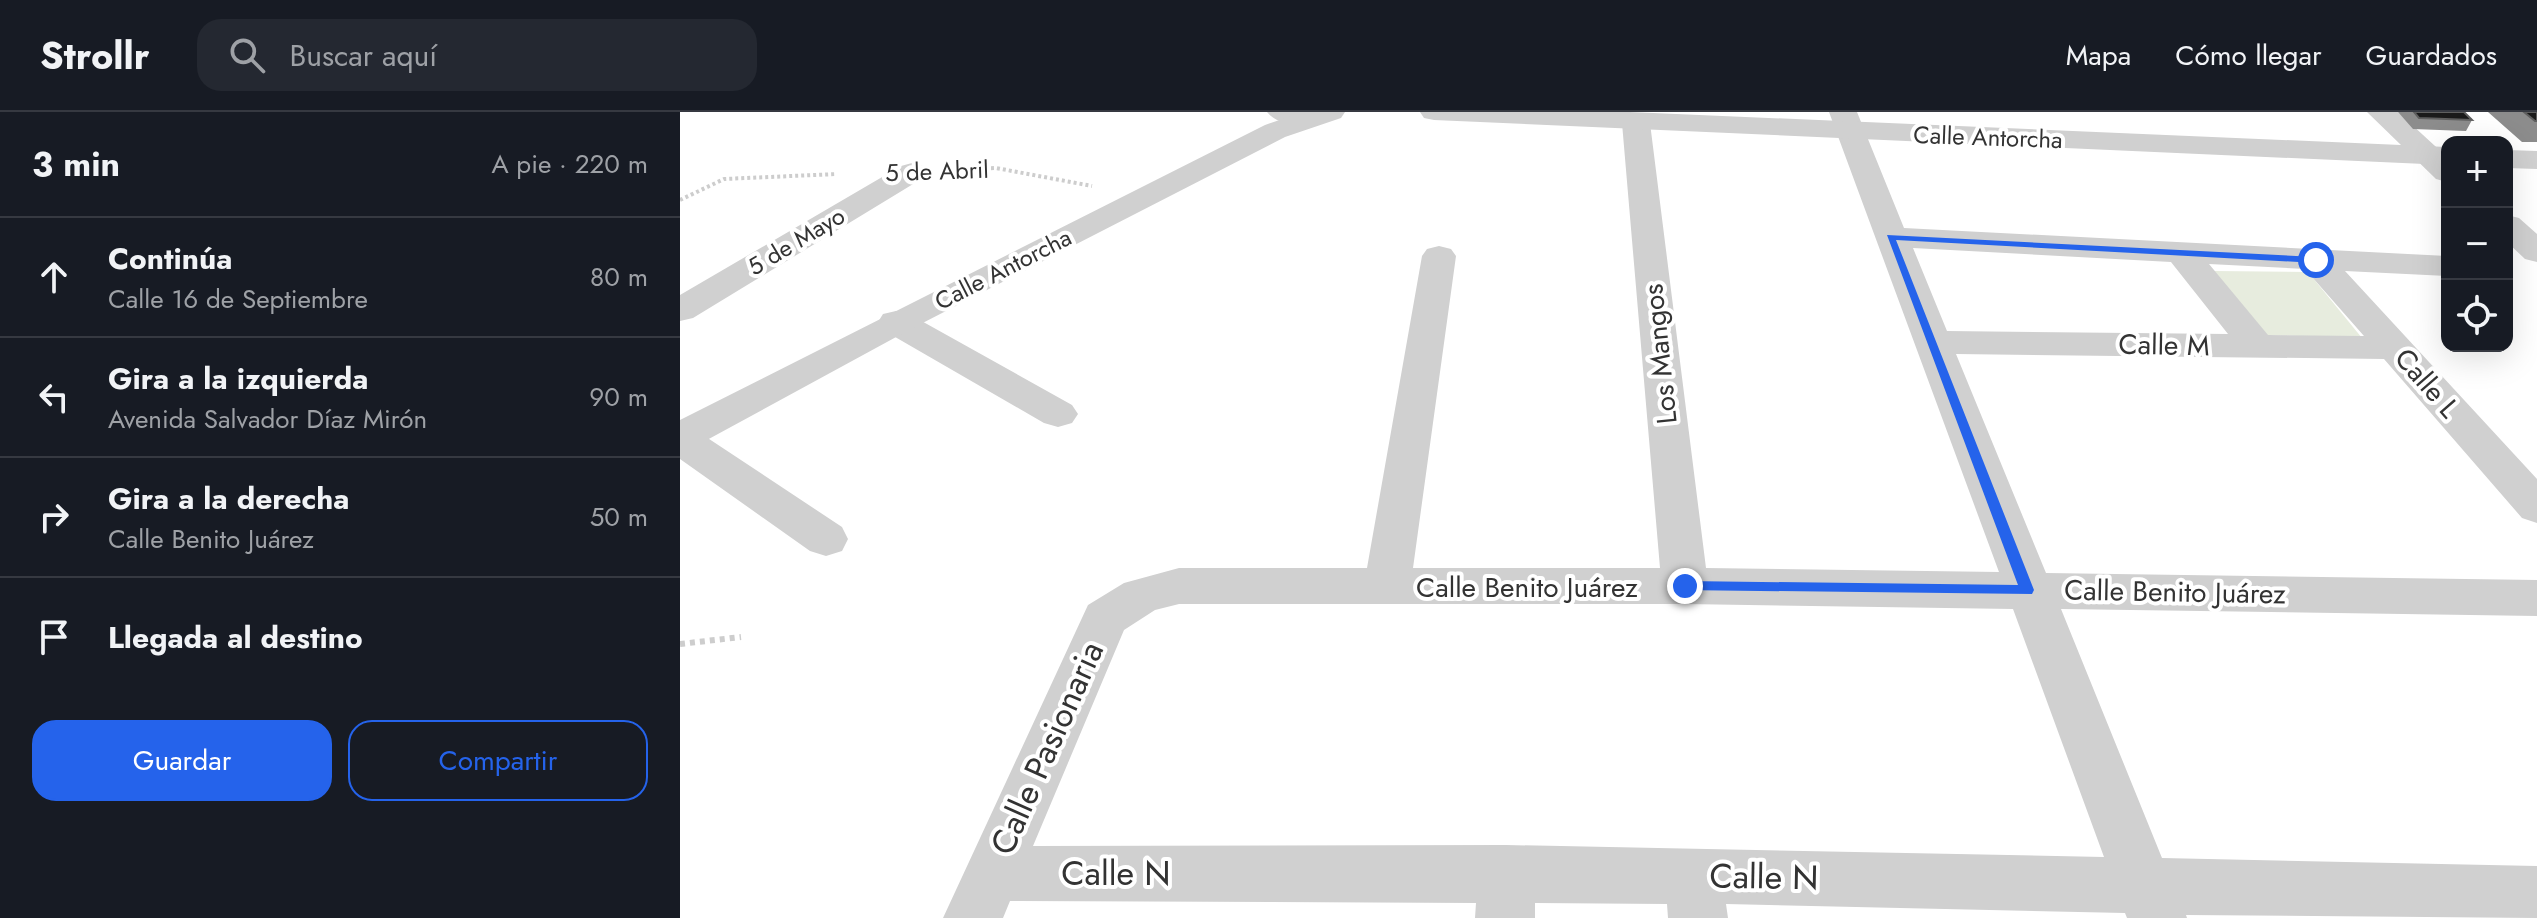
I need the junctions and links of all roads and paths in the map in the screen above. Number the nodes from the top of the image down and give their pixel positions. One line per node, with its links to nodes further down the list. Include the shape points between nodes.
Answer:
1 (1434, 112): 2 (street, Calle Antorcha)
2 (1444, 112): 6 (street, Calle Antorcha)
3 (2381, 112): 9 (street)
4 (1305, 114): 11 (street, Calle Antorcha)
5 (1845, 122): 6 (street, Calle Antorcha); 9 (street, Calle Antorcha); 14 (street)
6 (1636, 123): 31 (street, Los Mangos)
7 (2513, 159): 8 (street)
8 (2537, 160)
9 (2440, 162)
10 (912, 172): 11 (path, 5 de Abril, via 996,168); 12 (path, 5 de Abril, via 724,179); 22 (street, 5 de Mayo)
11 (1148, 197): 23 (street, Calle Antorcha)
12 (680, 200)
13 (2513, 230): 15 (street)
14 (1890, 237): 16 (street); 24 (street)
15 (2537, 252)
16 (2182, 253): 18 (street); 25 (street)
17 (1439, 256): 32 (street)
18 (2316, 260): 19 (street); 26 (street, Calle L)
19 (2441, 266)
20 (2513, 269): 21 (street)
21 (2537, 270)
22 (680, 310)
23 (896, 322): 27 (street); 28 (street, Calle Antorcha)
24 (1932, 342): 25 (street, Calle M); 33 (street)
25 (2257, 346): 26 (street, Calle M)
26 (2397, 348): 29 (street, Calle L)
27 (1058, 414)
28 (680, 438): 30 (street)
29 (2537, 507)
30 (826, 539)
31 (1685, 586): 32 (street, Calle Benito Juárez); 33 (street, Calle Benito Juárez)
32 (1387, 587): 34 (street, Calle Benito Juárez, via 1179,586)
33 (2027, 590): 35 (street, Calle Benito Juárez); 42 (street)
34 (1141, 596): 39 (street, Calle Pasionaria, via 1105,618)
35 (2537, 598)
36 (741, 637): 37 (path)
37 (680, 644)
38 (2537, 894): 42 (street, Calle N)
39 (982, 896): 40 (street, Calle N)
40 (1506, 896): 41 (street, Calle N)
41 (1696, 897): 42 (street, Calle N)
42 (2150, 902)

